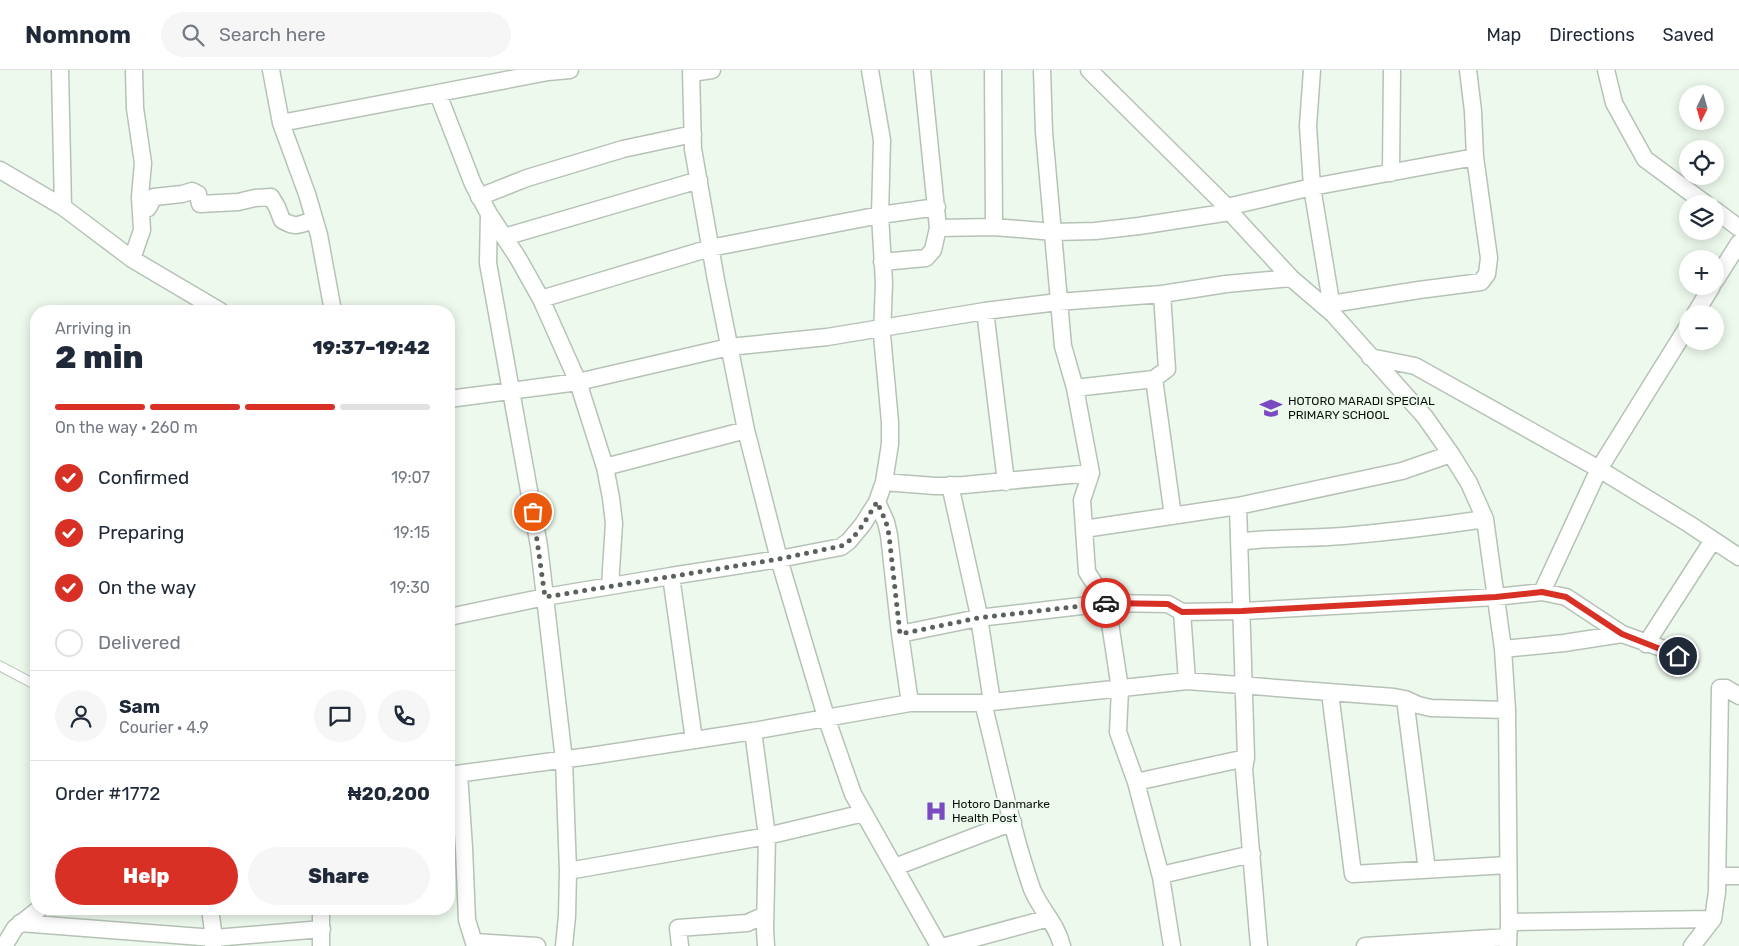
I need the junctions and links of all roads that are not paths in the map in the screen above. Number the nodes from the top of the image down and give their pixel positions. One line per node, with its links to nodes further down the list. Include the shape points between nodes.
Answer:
1 (60, 70): 26 (street)
2 (134, 70): 29 (street, via 144,163)
3 (271, 70): 17 (street)
4 (570, 70): 16 (street)
5 (712, 70): 15 (street)
6 (870, 70): 31 (street, via 882,140)
7 (922, 70): 27 (street)
8 (993, 70): 34 (street)
9 (1042, 70): 37 (street, via 1044,132)
10 (1089, 70): 28 (street)
11 (1312, 70): 23 (street, via 1308,126)
12 (1392, 70): 21 (street)
13 (1468, 70): 19 (street, via 1474,111)
14 (1606, 70): 24 (street, via 1614,103 1644,159)
15 (691, 72): 18 (street)
16 (438, 94): 17 (street); 25 (street)
17 (281, 123): 33 (street)
18 (692, 134): 22 (street); 25 (street, via 614,151 527,178)
19 (1475, 157): 21 (street); 50 (street, via 1489,258 1487,274 1481,282 1420,290)
20 (0, 170): 26 (street)
21 (1391, 173): 23 (street)
22 (698, 180): 38 (street); 40 (street)
23 (1312, 187): 28 (street); 50 (street)
24 (1694, 195)
25 (479, 197): 30 (street)
26 (63, 207): 41 (street)
27 (937, 207): 31 (street); 35 (street)
28 (1228, 210): 37 (street, via 1139,226); 44 (street)
29 (141, 212): 33 (street, via 148,208 154,197 192,192 198,194 200,204 270,196 282,220 290,226); 41 (street, via 142,230)
30 (489, 214): 38 (street); 59 (street, via 488,262)
31 (880, 215): 40 (street); 42 (street)
32 (1724, 217): 36 (street)
33 (314, 220): 49 (street)
34 (994, 227): 35 (street); 37 (street)
35 (938, 228): 42 (street, via 933,250 926,258)
36 (1739, 228)
37 (1054, 232): 47 (street)
38 (504, 237): 46 (street)
39 (1739, 243): 43 (street)
40 (710, 248): 46 (street); 54 (street)
41 (132, 259): 48 (street)
42 (882, 262): 52 (street)
43 (1724, 267)
44 (1291, 278): 45 (street); 50 (street)
45 (1162, 294): 47 (street); 56 (street, via 1167,369)
46 (541, 299): 57 (street)
47 (1058, 302): 51 (street); 58 (street, via 1063,346)
48 (210, 305)
49 (332, 305)
50 (1332, 309): 55 (street)
51 (985, 311): 52 (street); 67 (street)
52 (883, 326): 54 (street); 66 (street, via 890,422)
53 (1679, 340): 64 (street)
54 (729, 347): 57 (street); 61 (street)
55 (1370, 357): 62 (street, via 1425,417); 64 (street, via 1415,366)
56 (1154, 379): 58 (street); 71 (street)
57 (578, 382): 59 (street); 63 (street)
58 (1075, 388): 65 (street)
59 (512, 392): 60 (street); 81 (street)
60 (455, 399)
61 (746, 430): 63 (street); 77 (street)
62 (1451, 454): 70 (street, via 1402,471); 72 (street, via 1469,483)
63 (605, 468): 79 (street, via 614,523)
64 (1599, 469): 74 (street); 80 (street)
65 (1091, 473): 67 (street); 73 (street, via 1082,500)
66 (884, 482): 68 (street); 69 (street)
67 (1006, 482): 68 (street)
68 (950, 486): 87 (street)
69 (877, 502): 77 (street, via 845,545); 88 (street, via 889,535)
70 (1238, 506): 71 (street); 75 (street)
71 (1173, 516): 73 (street)
72 (1485, 519): 75 (street, via 1343,536); 82 (street)
73 (1084, 528): 83 (street, via 1087,572)
74 (1713, 540): 76 (street); 90 (street)
75 (1239, 542): 84 (street)
76 (1739, 557)
77 (779, 559): 78 (street); 104 (street)
78 (671, 576): 79 (street); 106 (street)
79 (610, 586): 81 (street)
80 (1542, 592): 82 (street); 89 (street, via 1566,597)
81 (545, 597): 86 (street); 108 (street)
82 (1496, 597): 84 (street); 91 (street)
83 (1107, 603): 85 (street, via 1168,604); 87 (street); 97 (street)
84 (1242, 611): 85 (street); 96 (street)
85 (1182, 612): 94 (street)
86 (455, 616)
87 (978, 618): 88 (street); 102 (street)
88 (900, 634): 101 (street)
89 (1622, 634): 90 (street); 91 (street)
90 (1646, 644): 92 (street)
91 (1503, 649): 103 (street)
92 (1690, 662)
93 (0, 666): 95 (lane)
94 (1187, 681): 96 (street); 97 (street)
95 (30, 682)
96 (1243, 685): 98 (street); 107 (street)
97 (1120, 689): 102 (street); 111 (street, via 1118,732)
98 (1330, 693): 100 (street); 118 (street, via 1353,874)
99 (1739, 696): 121 (street, via 1720,688)
100 (1405, 699): 103 (street, via 1431,708); 118 (street)
101 (910, 703): 102 (street); 104 (street)
102 (988, 703): 113 (street)
103 (1507, 710): 116 (street)
104 (826, 717): 105 (street); 112 (street, via 853,794)
105 (753, 731): 106 (street); 114 (street)
106 (694, 740): 108 (street)
107 (1246, 758): 111 (street); 115 (street, via 1244,769)
108 (564, 760): 109 (street); 119 (street)
109 (455, 775)
110 (455, 782): 133 (street, via 464,848 467,920)
111 (1136, 782): 120 (street)
112 (864, 814): 114 (street); 117 (street)
113 (1013, 822): 117 (street); 127 (street, via 1033,889)
114 (767, 836): 119 (street); 126 (street)
115 (1252, 854): 120 (street); 144 (street)
116 (1508, 865): 118 (street); 131 (street)
117 (896, 868): 140 (street)
118 (1427, 870)
119 (568, 872): 137 (street)
120 (1161, 875): 143 (street)
121 (1717, 876): 122 (street); 128 (street)
122 (1739, 876)
123 (31, 915): 129 (street)
124 (211, 915): 132 (street)
125 (321, 915): 130 (street)
126 (765, 915): 138 (street, via 747,923 678,928); 139 (street)
127 (1049, 918): 141 (street); 142 (street, via 1060,935)
128 (1713, 919): 131 (street); 146 (street)
129 (20, 923): 132 (street); 134 (street)
130 (322, 929): 132 (street); 135 (street)
131 (1509, 935): 145 (street)
132 (214, 942)
133 (475, 944): 136 (street)
134 (4, 946)
135 (321, 946)
136 (537, 946)
137 (564, 946)
138 (680, 946)
139 (766, 946)
140 (939, 946)
141 (946, 946)
142 (1062, 946)
143 (1172, 946)
144 (1259, 946)
145 (1365, 946)
146 (1692, 946)

